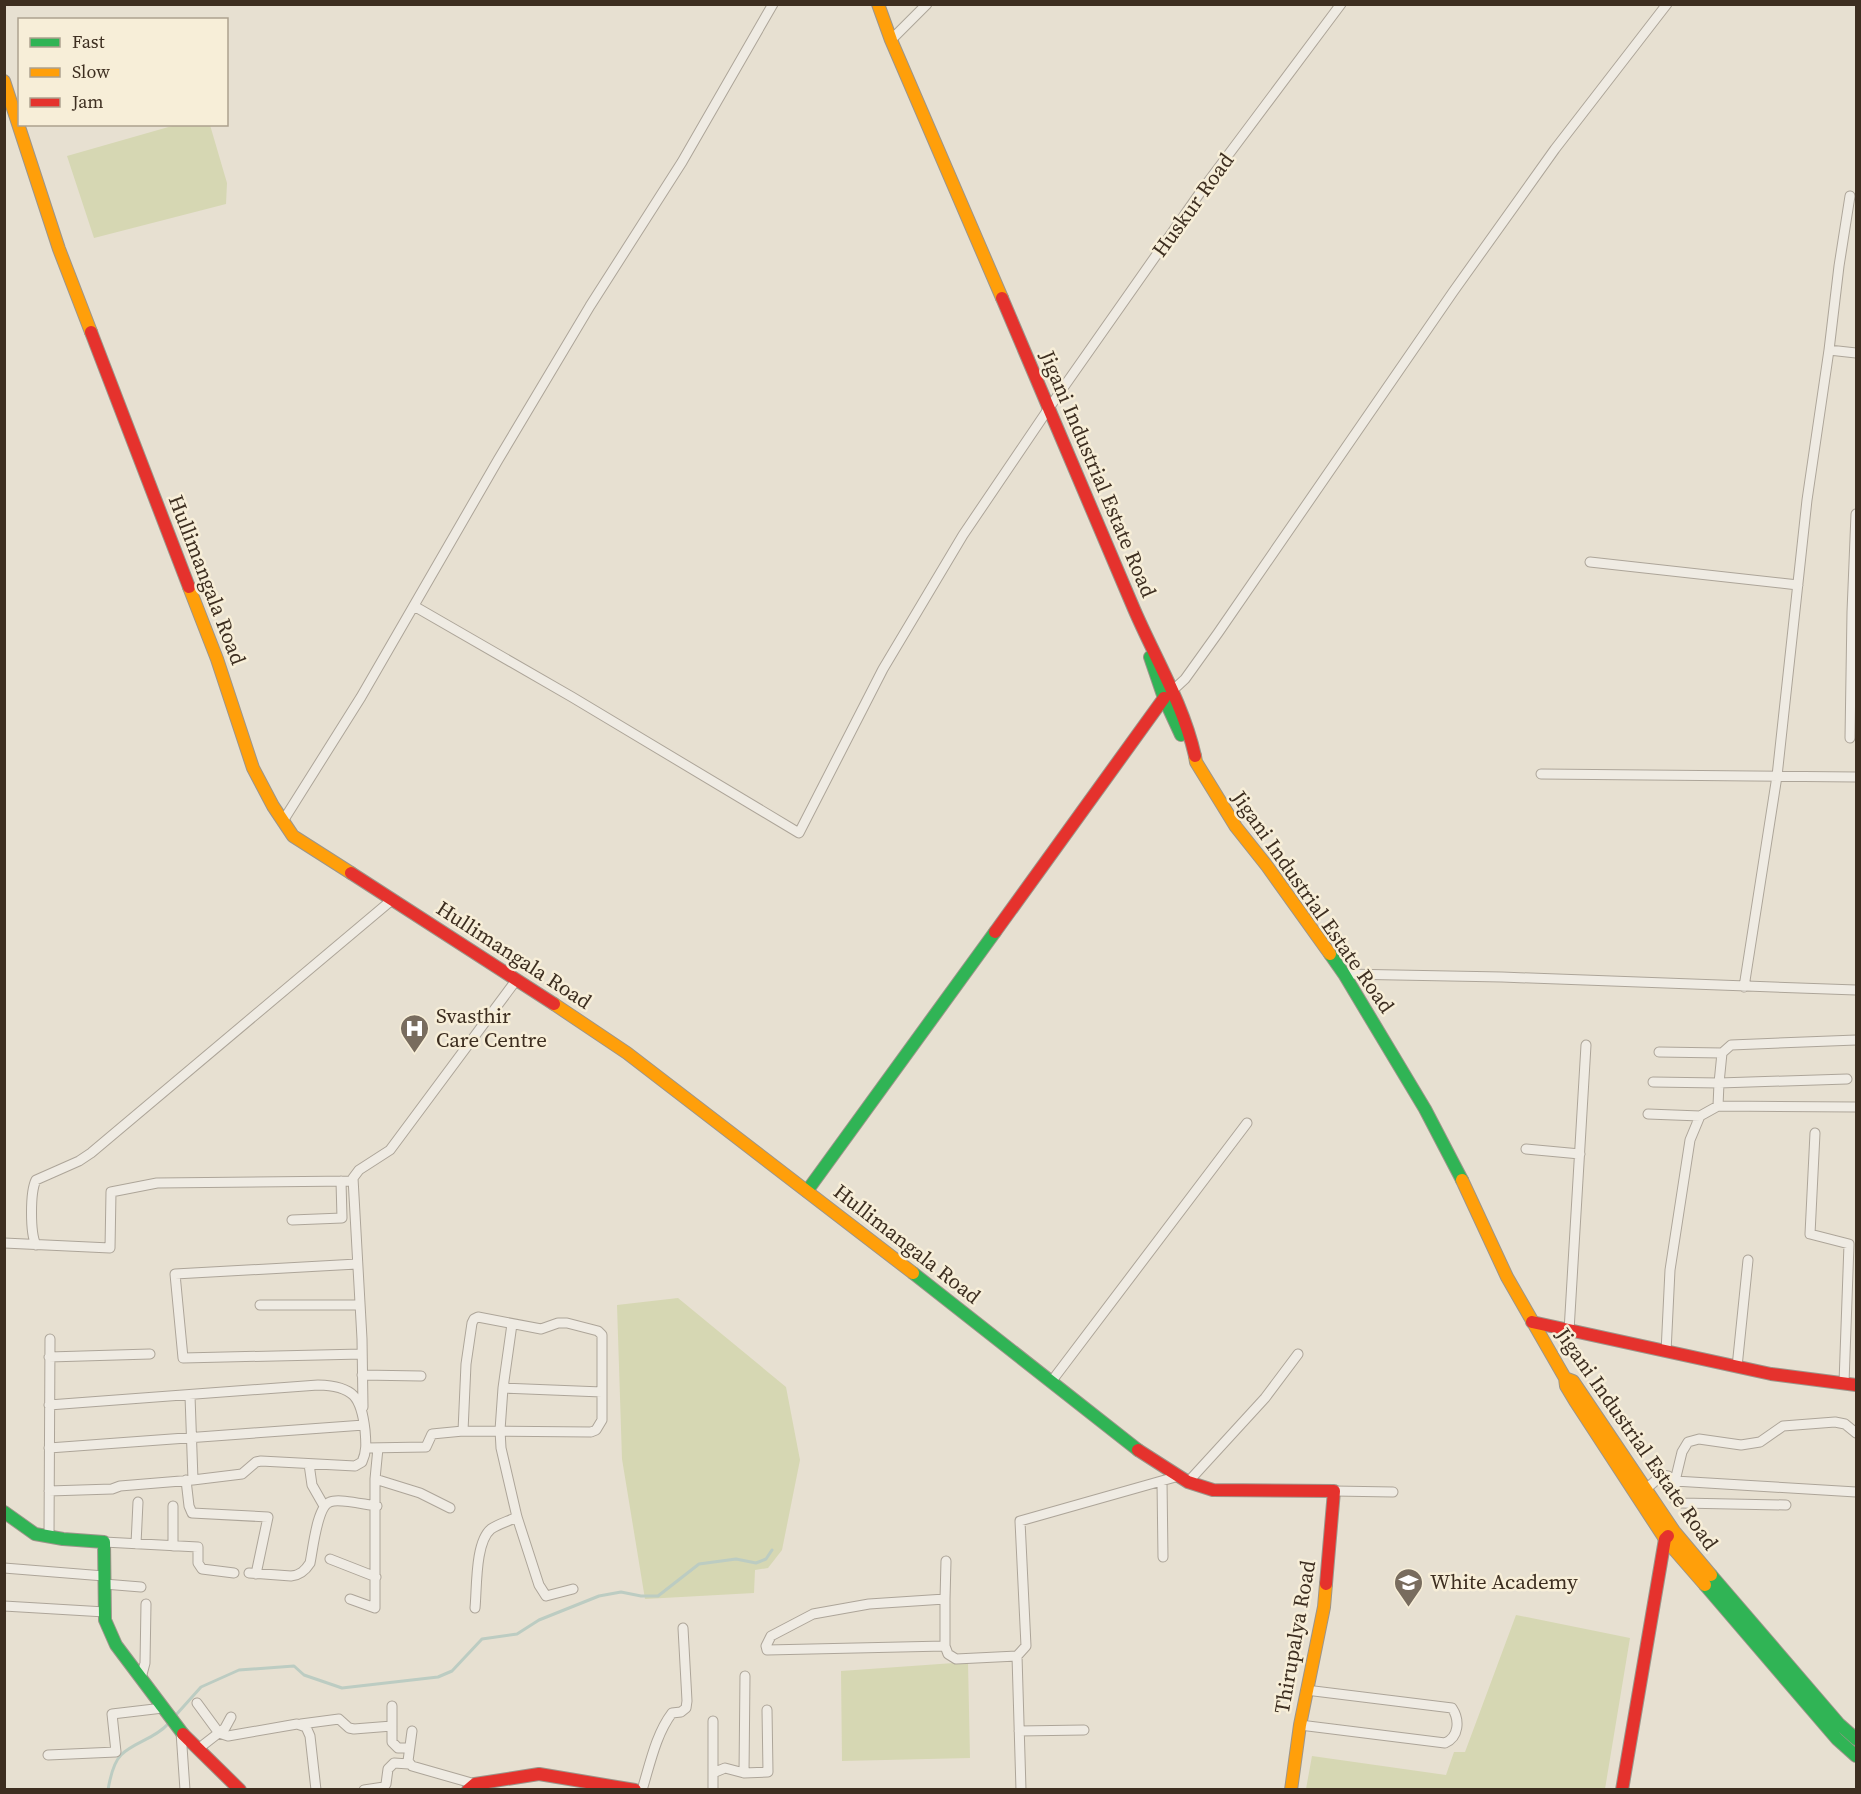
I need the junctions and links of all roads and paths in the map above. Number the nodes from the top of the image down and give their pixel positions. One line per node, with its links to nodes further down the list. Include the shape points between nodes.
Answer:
1 (773, 4): 18 (street, via 682,162 492,469)
2 (878, 4): 6 (street, Jigani Industrial Estate Road)
3 (927, 4): 6 (street)
4 (1341, 4): 13 (street, Huskur Road, via 1202,190)
5 (1667, 4): 19 (street, via 1555,149 1218,633 1185,679)
6 (891, 40): 13 (street, Jigani Industrial Estate Road)
7 (4, 81): 8 (street, Hullimangala Road)
8 (18, 124)
9 (19, 126): 24 (street, Hullimangala Road, via 59,249 217,659 253,768)
10 (1850, 196): 11 (street)
11 (1829, 350): 12 (street); 17 (street)
12 (1857, 354)
13 (1048, 408): 18 (street, Huskur Road, via 963,535 883,669 799,833); 19 (street, Jigani Industrial Estate Road)
14 (1857, 514): 16 (street)
15 (1590, 562): 17 (street)
16 (1855, 566): 20 (street)
17 (1798, 585): 22 (street)
18 (414, 606): 24 (street)
19 (1168, 694): 26 (street, Jigani Industrial Estate Road, via 1188,751 1236,827); 47 (street)
20 (1850, 738)
21 (1541, 774): 22 (street)
22 (1776, 776): 23 (street); 28 (street)
23 (1857, 777)
24 (283, 821): 25 (street, Hullimangala Road, via 293,836)
25 (393, 899): 27 (street, Hullimangala Road); 50 (street, via 91,1153 36,1180 32,1234)
26 (1344, 974): 28 (street); 55 (street, Jigani Industrial Estate Road, via 1425,1109)
27 (517, 979): 46 (street, via 390,1150 355,1173); 47 (street, Hullimangala Road, via 627,1053)
28 (1744, 987): 29 (street)
29 (1857, 990)
30 (1857, 1040): 33 (street, via 1731,1045)
31 (1586, 1045): 44 (street)
32 (1659, 1052): 33 (street)
33 (1722, 1053): 36 (street)
34 (1847, 1079): 36 (street)
35 (1653, 1082): 36 (street)
36 (1719, 1083): 37 (street)
37 (1718, 1106): 38 (street); 40 (street)
38 (1857, 1107)
39 (1648, 1114): 40 (street)
40 (1700, 1116): 59 (street, via 1690,1140 1670,1270)
41 (1246, 1123): 68 (street)
42 (1815, 1133): 69 (street, via 1809,1234 1849,1244)
43 (1526, 1149): 44 (street)
44 (1580, 1154): 57 (street)
45 (341, 1181): 46 (street); 48 (street, via 342,1218); 50 (street, via 157,1183 111,1191 110,1248)
46 (352, 1181): 52 (street)
47 (807, 1191): 68 (street, Hullimangala Road)
48 (292, 1220)
49 (4, 1243): 50 (street)
50 (36, 1245)
51 (1748, 1260): 64 (street)
52 (357, 1264): 54 (street); 61 (street, via 175,1274 183,1358)
53 (260, 1305): 54 (street)
54 (360, 1305): 61 (street)
55 (1532, 1322): 57 (street); 67 (street, Jigani Industrial Estate Road)
56 (512, 1324): 70 (street); 71 (street, via 541,1329 564,1323 598,1331 603,1342); 77 (street, via 478,1317 472,1323)
57 (1569, 1331): 59 (street)
58 (50, 1339): 63 (street)
59 (1666, 1352): 64 (street)
60 (150, 1354): 63 (street)
61 (362, 1354): 65 (street)
62 (1298, 1354): 85 (street, via 1265,1398)
63 (49, 1357): 73 (street)
64 (1737, 1367): 69 (street)
65 (362, 1375): 66 (street); 74 (street)
66 (420, 1376)
67 (1565, 1378): 89 (street, Jigani Industrial Estate Road, via 1573,1381); 102 (street, Jigani Industrial Estate Road, via 1575,1401)
68 (1052, 1382): 85 (street, Hullimangala Road, via 1134,1447)
69 (1850, 1384)
70 (503, 1388): 71 (street); 76 (street)
71 (602, 1392): 76 (street, via 602,1420 596,1430)
72 (190, 1396): 73 (street); 74 (street, via 328,1385 352,1394); 79 (street)
73 (49, 1405): 80 (street)
74 (363, 1409): 75 (street)
75 (364, 1425): 79 (street); 81 (street)
76 (500, 1430): 77 (street); 101 (street)
77 (463, 1431): 82 (street, via 432,1434 426,1447)
78 (1857, 1433): 88 (street, via 1835,1422 1783,1426 1760,1442 1742,1446 1699,1439 1688,1442 1682,1452)
79 (191, 1438): 80 (street); 86 (street)
80 (49, 1448): 90 (street)
81 (366, 1448): 82 (street); 83 (street, via 362,1462 355,1466)
82 (378, 1448): 84 (street)
83 (309, 1464): 86 (street, via 261,1461 239,1475); 97 (street, via 312,1485)
84 (375, 1479): 98 (street); 99 (street, via 420,1493)
85 (1184, 1479): 87 (street); 91 (street, Hullimangala Road, via 1214,1490)
86 (190, 1480): 90 (street); 97 (street, via 192,1513 268,1517 252,1573 291,1576 306,1569)
87 (1162, 1481): 107 (street); 124 (street, via 1020,1521 1026,1646)
88 (1675, 1481): 89 (street, via 1662,1475); 93 (street); 95 (street, via 1675,1499 1681,1503)
89 (1646, 1489): 102 (street, Jigani Industrial Estate Road)
90 (49, 1491): 103 (street)
91 (1334, 1491): 92 (street, Hullimangala Road); 127 (street, Thirupalya Road, via 1324,1607)
92 (1393, 1492)
93 (1857, 1492)
94 (138, 1502): 105 (street)
95 (1786, 1504)
96 (173, 1506): 106 (street)
97 (324, 1506): 98 (street, via 335,1501)
98 (377, 1506): 112 (street)
99 (450, 1508)
100 (4, 1512): 103 (street, via 35,1534)
101 (517, 1517): 115 (street, via 546,1596); 120 (street, via 485,1535)
102 (1669, 1535): 141 (street, Jigani Industrial Estate Road, via 1839,1724); 145 (street, Jigani Industrial Estate Road, via 1838,1739); 159 (street)
103 (49, 1537): 104 (street)
104 (104, 1542): 105 (street); 113 (street)
105 (136, 1544): 106 (street)
106 (173, 1546): 111 (street, via 198,1547 202,1569)
107 (1163, 1557)
108 (330, 1559): 112 (street)
109 (946, 1561): 117 (street)
110 (4, 1568): 113 (street)
111 (234, 1573)
112 (376, 1577): 116 (street, via 375,1608)
113 (104, 1580): 114 (street); 121 (street)
114 (141, 1587)
115 (573, 1588)
116 (350, 1599)
117 (945, 1599): 123 (street); 123 (street, via 869,1604 813,1614 771,1636 766,1646 768,1650)
118 (146, 1604): 126 (street)
119 (4, 1606): 121 (street)
120 (475, 1608)
121 (105, 1612): 126 (street, via 116,1645)
122 (683, 1628): 155 (street, via 686,1708 672,1713 667,1720)
123 (945, 1646): 124 (street, via 956,1659)
124 (1017, 1656): 139 (street)
125 (745, 1676): 148 (street)
126 (141, 1678): 132 (street)
127 (1306, 1690): 135 (street, Thirupalya Road); 135 (street, via 1452,1708 1458,1720 1455,1735 1445,1743)
128 (197, 1703): 140 (street)
129 (392, 1706): 136 (street)
130 (767, 1710): 148 (street, via 768,1772)
131 (231, 1717): 140 (street)
132 (172, 1720): 143 (street); 144 (street, via 112,1714 116,1752); 150 (street)
133 (713, 1721): 147 (street)
134 (302, 1724): 136 (street, via 339,1719 354,1729); 140 (street, via 228,1736); 152 (street, via 310,1736)
135 (1300, 1725): 158 (street, Thirupalya Road)
136 (392, 1726): 142 (street, via 393,1745)
137 (1084, 1730): 139 (street)
138 (412, 1731): 142 (street)
139 (1019, 1731): 157 (street)
140 (219, 1733): 143 (street)
141 (1857, 1739)
142 (410, 1748): 146 (street)
143 (198, 1749): 151 (street)
144 (48, 1755)
145 (1857, 1756)
146 (409, 1764): 149 (street); 153 (street, via 394,1763 388,1769 384,1787)
147 (713, 1773): 148 (street, via 725,1768); 156 (street)
148 (744, 1773)
149 (472, 1787): 154 (street, via 539,1774)
150 (185, 1790)
151 (240, 1790)
152 (316, 1790)
153 (364, 1790)
154 (635, 1790)
155 (642, 1790)
156 (713, 1790)
157 (1020, 1790)
158 (1291, 1790)
159 (1623, 1790)

